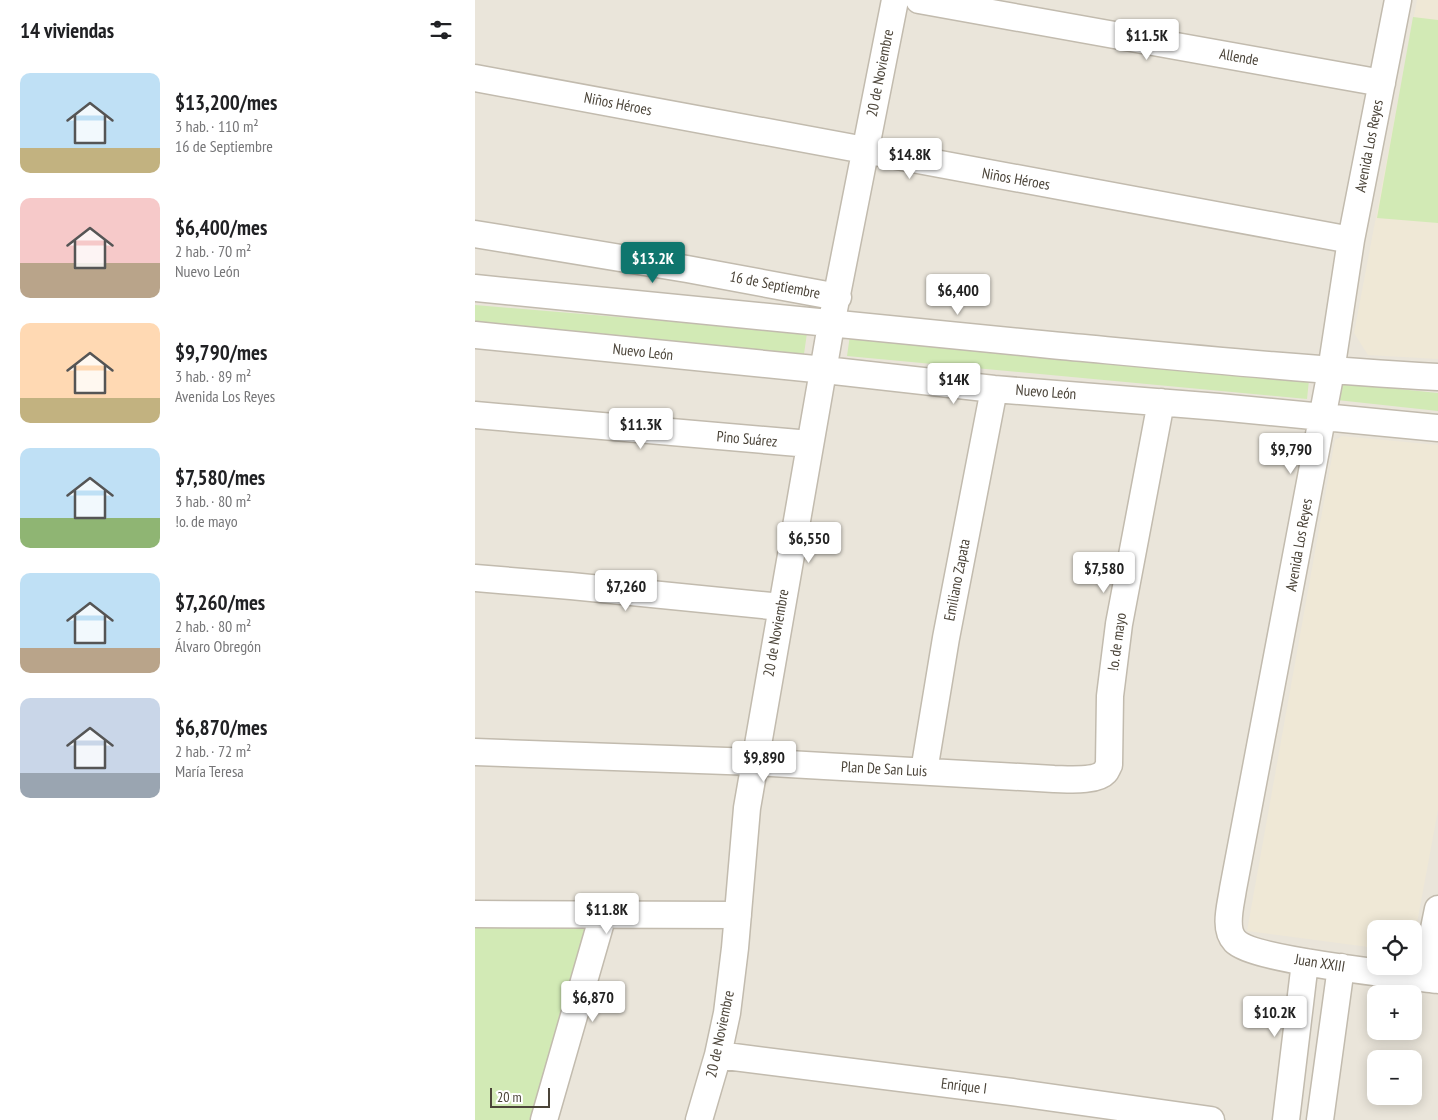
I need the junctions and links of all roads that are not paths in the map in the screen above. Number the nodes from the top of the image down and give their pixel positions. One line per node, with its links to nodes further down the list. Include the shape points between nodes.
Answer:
1 (895, 0): 6 (street, 20 de Noviembre)
2 (919, 0): 5 (street, Allende)
3 (1398, 0): 5 (street, Avenida Los Reyes)
4 (475, 78): 6 (street, Niños Héroes)
5 (1382, 83): 8 (street, Avenida Los Reyes)
6 (865, 151): 8 (street, Niños Héroes); 10 (street, 20 de Noviembre)
7 (475, 234): 10 (street, 16 de Septiembre)
8 (1351, 240): 14 (street, Avenida Los Reyes)
9 (475, 288): 11 (street)
10 (838, 297): 11 (street, 20 de Noviembre)
11 (831, 325): 13 (street, 20 de Noviembre); 14 (street)
12 (475, 335): 13 (street, Nuevo León)
13 (825, 370): 16 (street, Nuevo León); 21 (street, 20 de Noviembre)
14 (1331, 371): 15 (street); 19 (street, Avenida Los Reyes)
15 (1438, 377)
16 (994, 388): 17 (street, Nuevo León); 26 (street, Emiliano Zapata)
17 (1161, 402): 19 (street, Nuevo León); 27 (street, !o. de mayo, via 1119,624 1110,696 1109,765 1105,773 1097,777)
18 (475, 415): 21 (street, Pino Suárez)
19 (1322, 416): 20 (street, Nuevo León); 32 (street, Avenida Los Reyes, via 1233,889 1229,923)
20 (1438, 428)
21 (810, 444): 23 (street, 20 de Noviembre)
22 (475, 578): 23 (street)
23 (781, 607): 25 (street, 20 de Noviembre)
24 (475, 752): 25 (street, Plan De San Luis)
25 (755, 762): 26 (street, Plan De San Luis); 31 (street, 20 de Noviembre, via 747,808)
26 (923, 771): 27 (street, Plan De San Luis)
27 (1054, 779)
28 (1438, 909): 35 (street)
29 (475, 914): 30 (street)
30 (603, 914): 31 (street); 37 (street)
31 (738, 915): 36 (street, 20 de Noviembre, via 727,1013)
32 (1235, 941): 33 (street, Juan XXIII, via 1255,951)
33 (1305, 962): 34 (street, Juan XXIII); 40 (street)
34 (1341, 967): 35 (street, Juan XXIII); 41 (street)
35 (1431, 979)
36 (718, 1055): 38 (street, 20 de Noviembre); 39 (street, Enrique I)
37 (544, 1120)
38 (699, 1120)
39 (1211, 1120)
40 (1285, 1120)
41 (1320, 1120)

